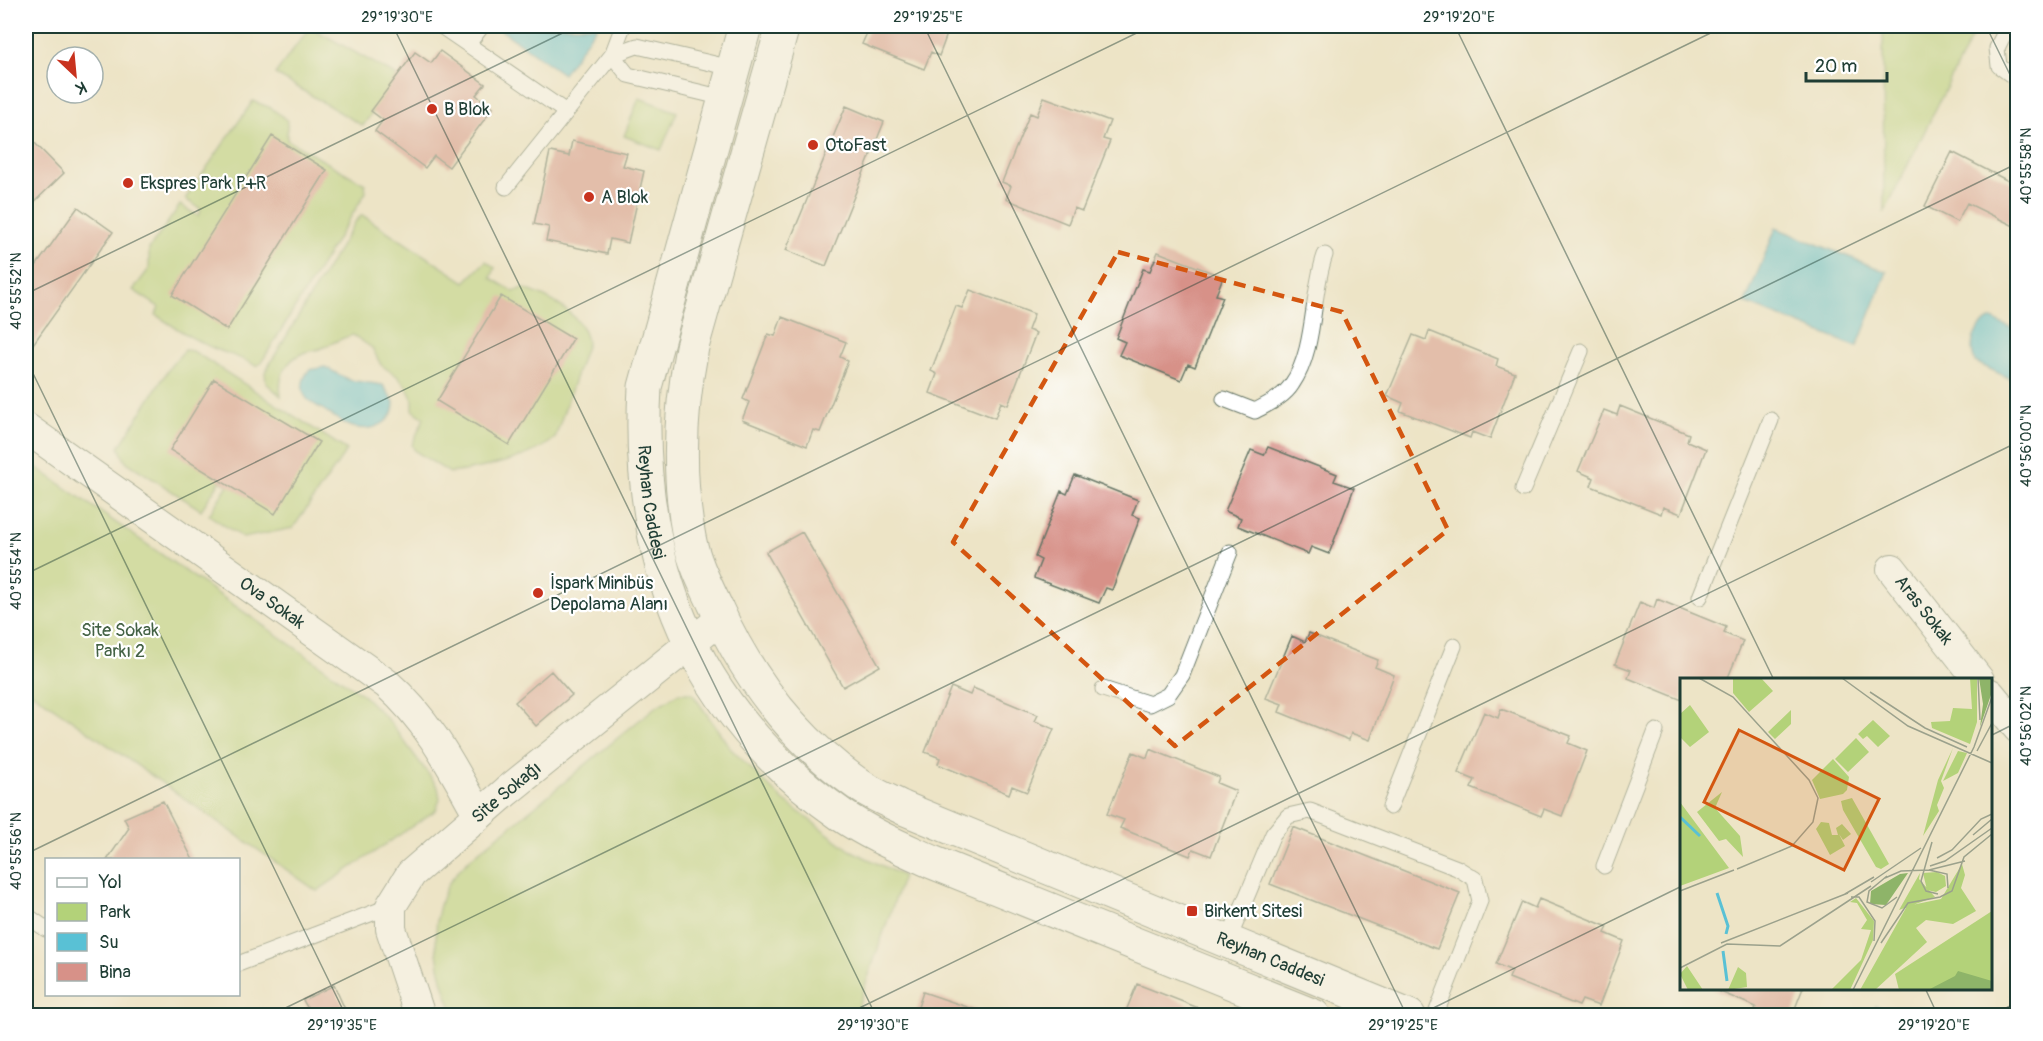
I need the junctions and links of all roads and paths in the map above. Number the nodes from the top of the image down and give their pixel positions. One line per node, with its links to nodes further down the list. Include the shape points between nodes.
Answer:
1 (441, 26): 7 (lane)
2 (482, 26): 7 (lane)
3 (623, 26): 8 (lane)
4 (745, 26): 10 (main road, Reyhan Caddesi)
5 (783, 26): 11 (main road, Reyhan Caddesi)
6 (2008, 26): 9 (lane, via 1997,48 1999,66)
7 (468, 44): 12 (lane)
8 (612, 55): 10 (lane, via 637,46); 10 (lane, via 628,75); 12 (lane)
9 (2018, 80)
10 (728, 84): 11 (main road); 24 (main road, Reyhan Caddesi, via 645,387 643,444 656,544 673,606)
11 (761, 95): 23 (main road, Reyhan Caddesi, via 684,388 681,432 689,539)
12 (566, 112): 13 (lane)
13 (506, 187)
14 (1324, 255): 16 (lane, via 1317,275 1309,341 1293,384 1255,411)
15 (1581, 351): 19 (lane)
16 (1224, 399)
17 (1771, 420): 22 (lane)
18 (26, 428): 32 (street, Ova Sokak, via 387,684 433,733)
19 (1523, 489)
20 (1230, 552): 27 (lane, via 1182,675 1168,694 1150,704)
21 (1892, 569): 26 (street, Aras Sokak)
22 (1700, 597)
23 (721, 619): 24 (street, Site Sokağı); 33 (main road, Reyhan Caddesi, via 760,687 788,723 856,784 903,808)
24 (689, 642): 32 (street, Site Sokağı); 35 (main road, Reyhan Caddesi, via 720,695 750,734 836,810 886,841)
25 (1454, 646): 31 (lane)
26 (1977, 678)
27 (1103, 689)
28 (1992, 696): 29 (street)
29 (2018, 728)
30 (1656, 731): 34 (lane)
31 (1390, 807)
32 (479, 815): 36 (street, Site Sokağı, via 411,874)
33 (1032, 860): 35 (main road); 39 (main road, Reyhan Caddesi)
34 (1604, 866)
35 (1017, 896): 42 (main road, Reyhan Caddesi)
36 (391, 906): 40 (lane); 41 (street, via 391,929)
37 (26, 915): 38 (lane)
38 (45, 928)
39 (1228, 942): 43 (main road, Reyhan Caddesi); 44 (lane, via 1273,834 1288,816 1310,811 1457,868 1475,879 1480,901)
40 (240, 963)
41 (420, 1016)
42 (1314, 1016)
43 (1409, 1016)
44 (1435, 1016)

